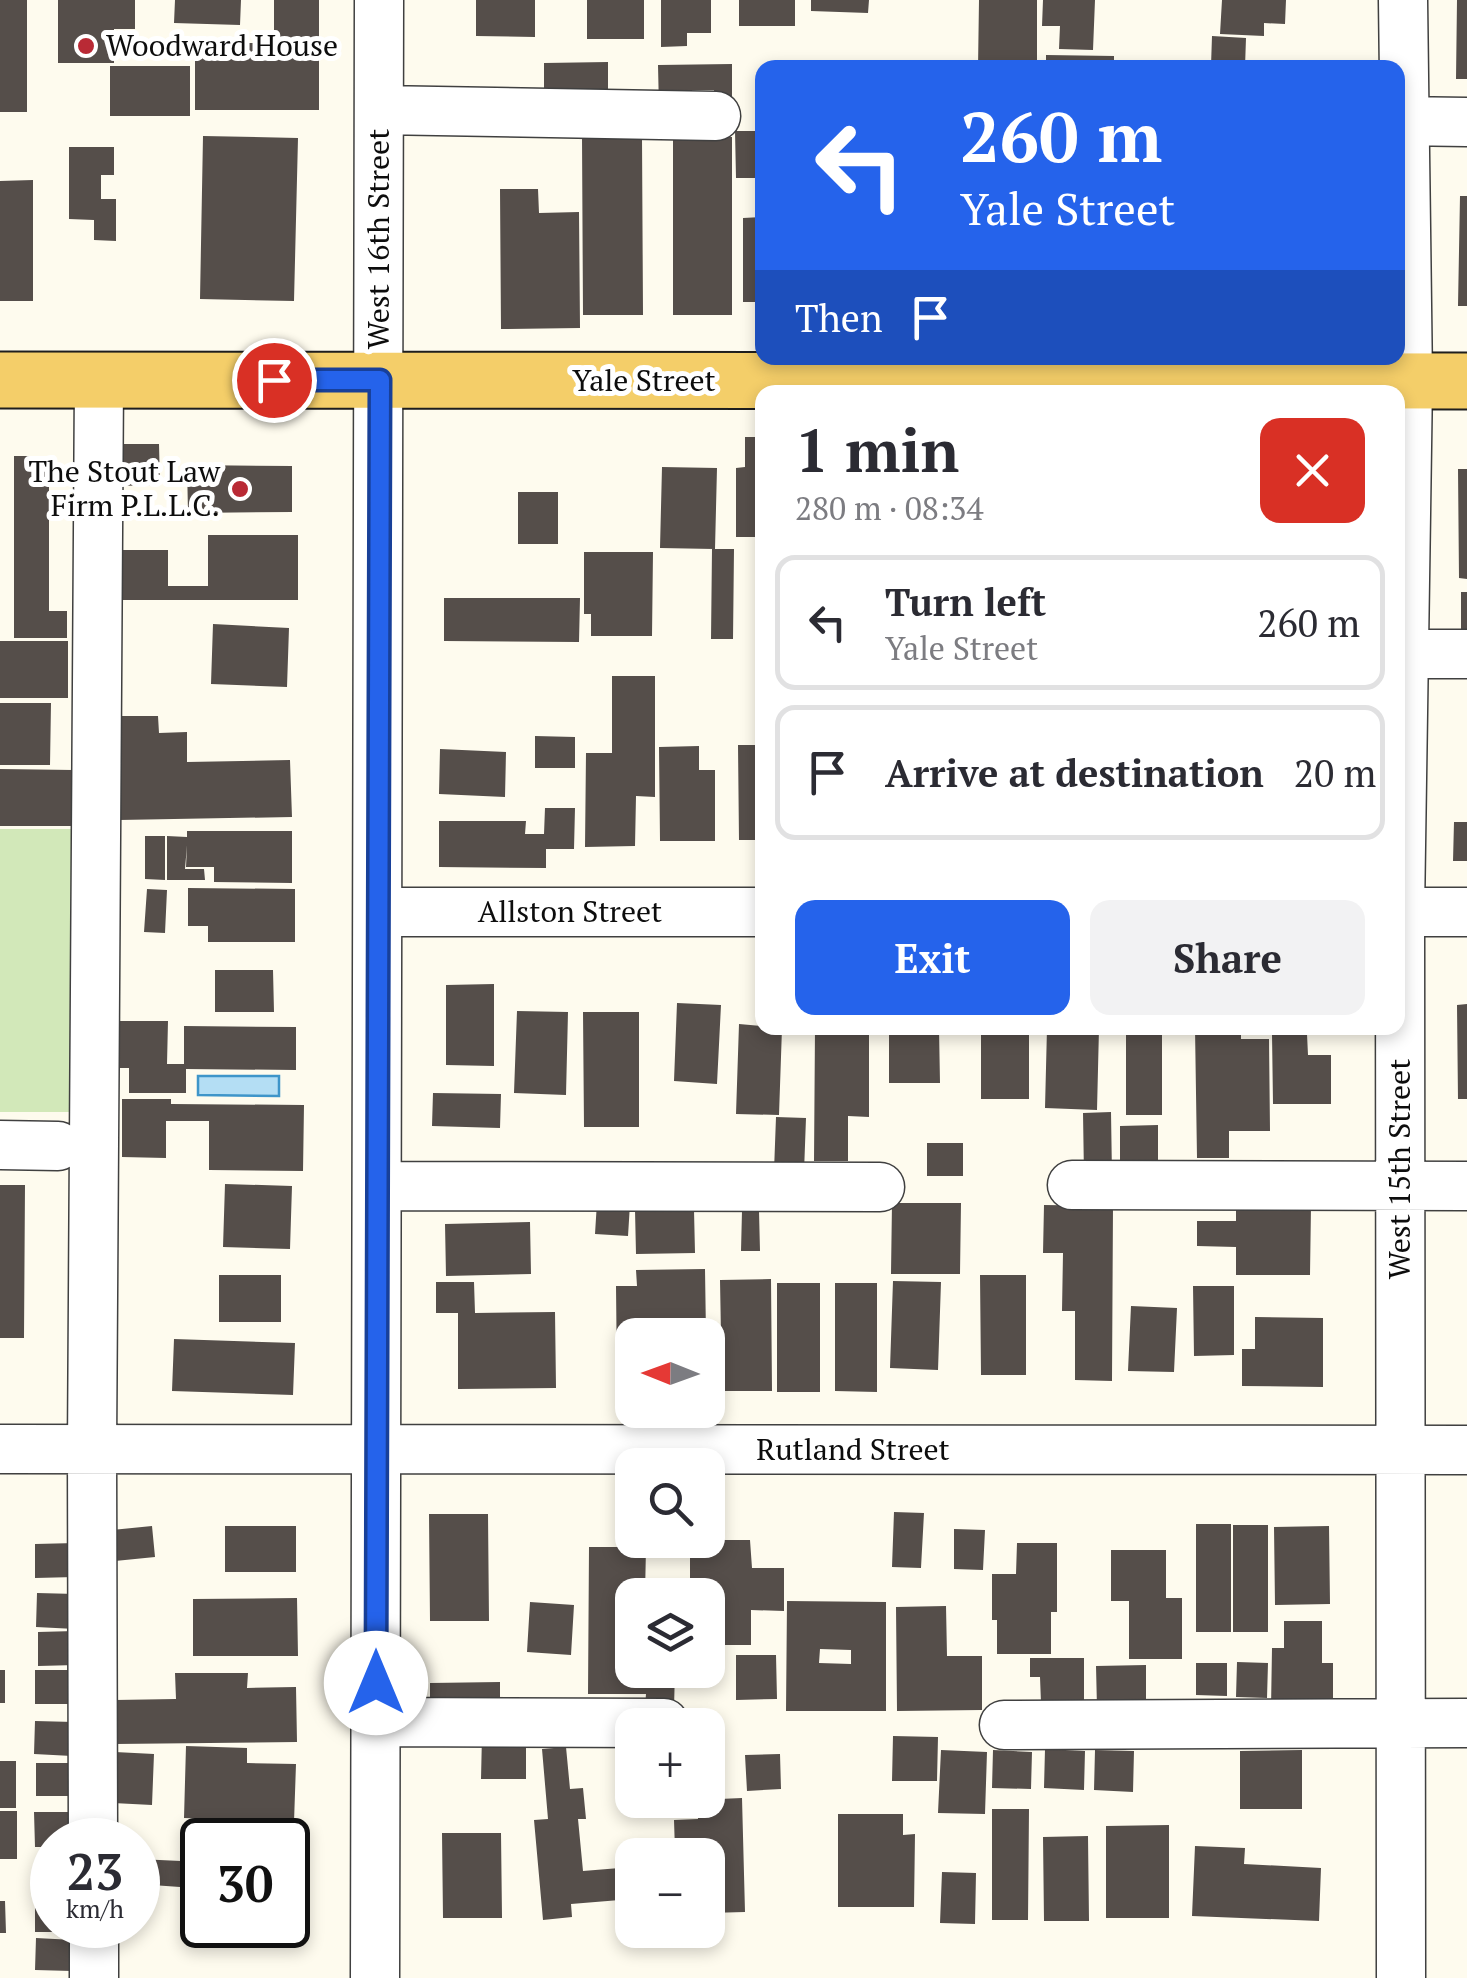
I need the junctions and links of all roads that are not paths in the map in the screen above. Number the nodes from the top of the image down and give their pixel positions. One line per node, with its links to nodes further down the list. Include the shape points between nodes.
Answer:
1 (378, 0): 4 (street, West 16th Street)
2 (1403, 0): 3 (street, West 15th Street)
3 (1402, 60)
4 (379, 110): 5 (street); 11 (street, West 16th Street)
5 (716, 116)
6 (1405, 121): 7 (street)
7 (1467, 122)
8 (1405, 270): 12 (street, West 15th Street)
9 (0, 380): 10 (main road, Yale Street)
10 (98, 380): 11 (main road, Yale Street); 30 (street)
11 (380, 380): 12 (main road, Yale Street); 17 (street, West 16th Street)
12 (1408, 381): 13 (main road, Yale Street); 14 (street, West 15th Street)
13 (1467, 381)
14 (1405, 498)
15 (1405, 654): 16 (street)
16 (1467, 654)
17 (378, 912): 18 (street, Allston Street); 25 (street, West 16th Street)
18 (755, 912)
19 (1405, 912): 20 (street)
20 (1467, 912)
21 (1399, 1035): 26 (street, West 15th Street)
22 (0, 1145): 23 (street)
23 (58, 1146)
24 (1072, 1185): 26 (street)
25 (378, 1186): 28 (street); 31 (street, West 16th Street)
26 (1400, 1186): 27 (street); 32 (street, West 15th Street)
27 (1467, 1186)
28 (880, 1188)
29 (0, 1449): 30 (street, Rutland Street)
30 (92, 1449): 31 (street, Rutland Street); 39 (street)
31 (376, 1450): 32 (street, Rutland Street); 34 (street, West 16th Street)
32 (1400, 1450): 33 (street, Rutland Street); 37 (street, West 15th Street)
33 (1467, 1450)
34 (376, 1722): 36 (street); 42 (street, West 16th Street)
35 (1467, 1722): 37 (street)
36 (615, 1723)
37 (1402, 1723): 38 (street); 43 (street, West 15th Street)
38 (1004, 1725)
39 (94, 1818)
40 (94, 1948): 41 (street)
41 (94, 1978)
42 (375, 1978)
43 (1400, 1978)

